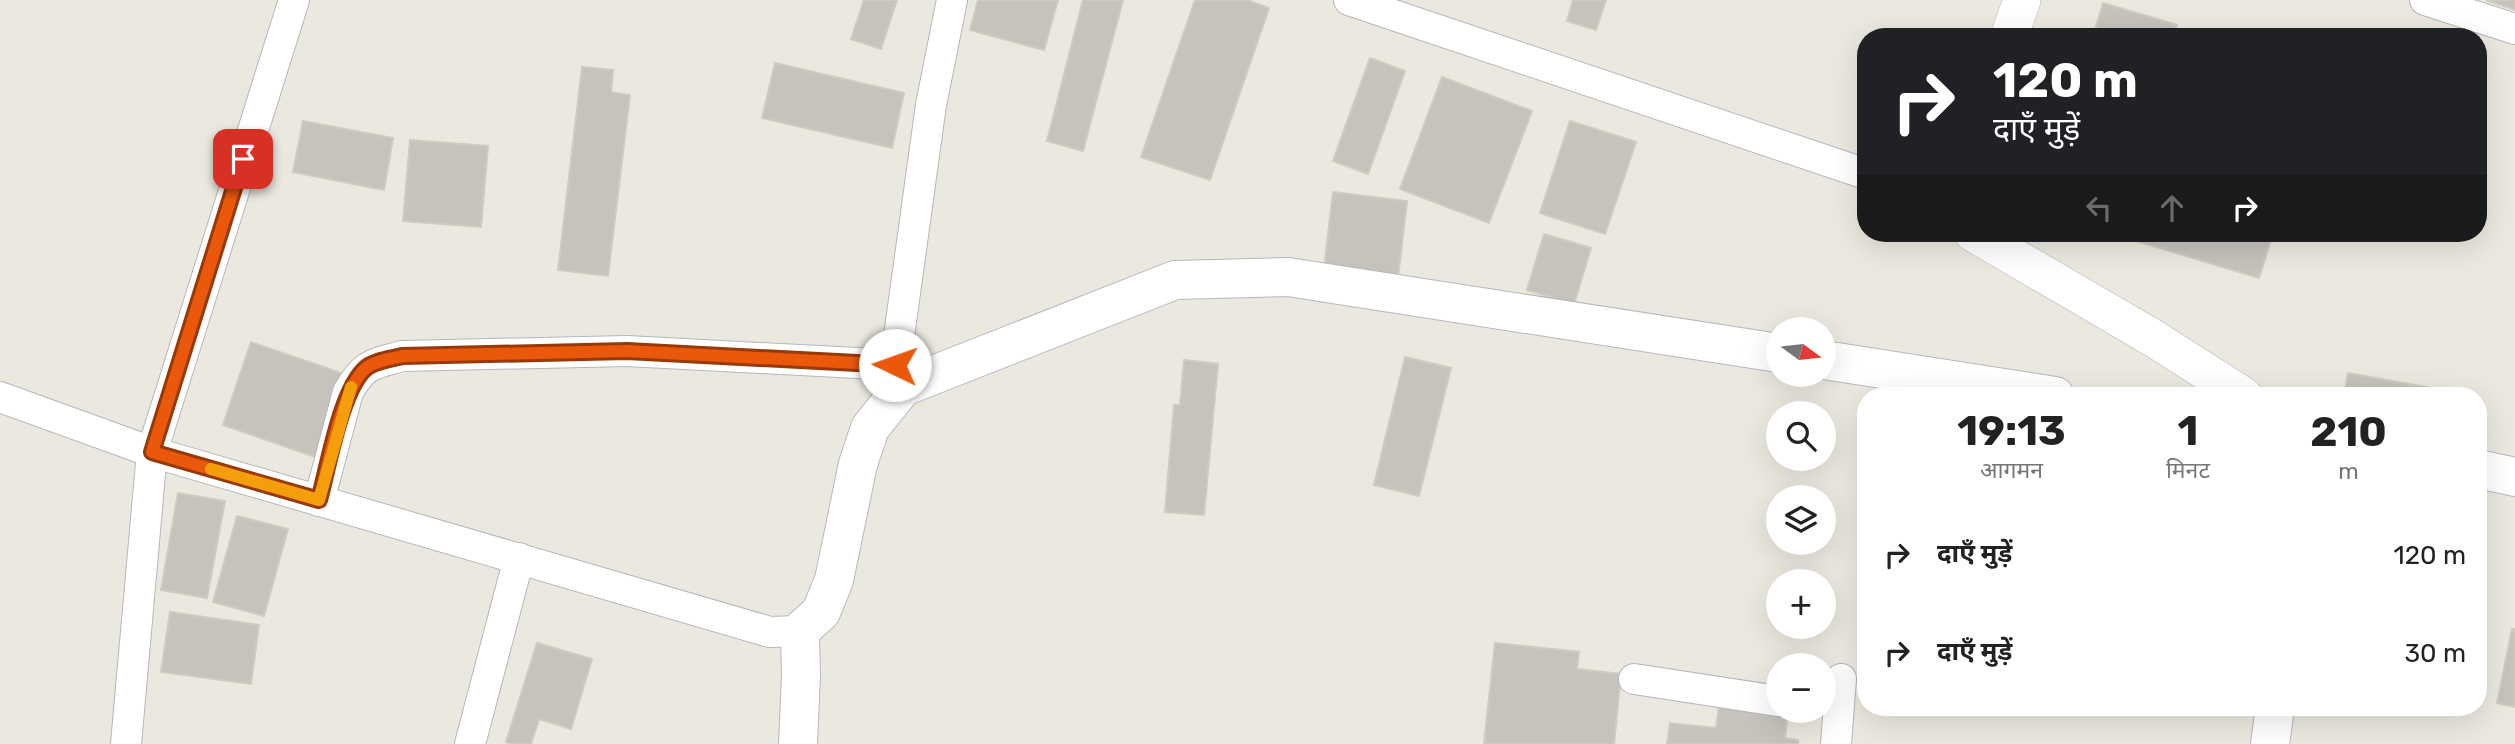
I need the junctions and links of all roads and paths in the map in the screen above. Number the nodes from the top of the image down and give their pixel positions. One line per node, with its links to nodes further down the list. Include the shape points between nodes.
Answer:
1 (294, 0): 16 (street)
2 (952, 0): 12 (street, via 931,105)
3 (1349, 0): 8 (street)
4 (2022, 0): 6 (street)
5 (2425, 0): 7 (street)
6 (2011, 28)
7 (2515, 29)
8 (1857, 171)
9 (1988, 242): 14 (street)
10 (1766, 351): 12 (main road, via 1288,277 1175,280)
11 (1836, 362): 13 (main road)
12 (899, 376): 19 (street, via 627,351 402,356 368,365 348,392); 21 (main road, via 870,428 858,464 834,580 821,612)
13 (1997, 387)
14 (2230, 387)
15 (3, 394): 16 (street)
16 (152, 452): 19 (street); 28 (street)
17 (2487, 471): 18 (main road)
18 (2515, 477)
19 (319, 500): 20 (street)
20 (519, 558): 21 (street, via 769,632); 29 (street)
21 (800, 631): 30 (main road)
22 (1634, 679): 25 (street)
23 (1841, 680): 24 (street)
24 (1836, 694)
25 (1766, 699)
26 (2274, 716): 32 (main road)
27 (1833, 723): 31 (street)
28 (126, 744)
29 (470, 744)
30 (797, 744)
31 (1836, 744)
32 (2270, 744)

